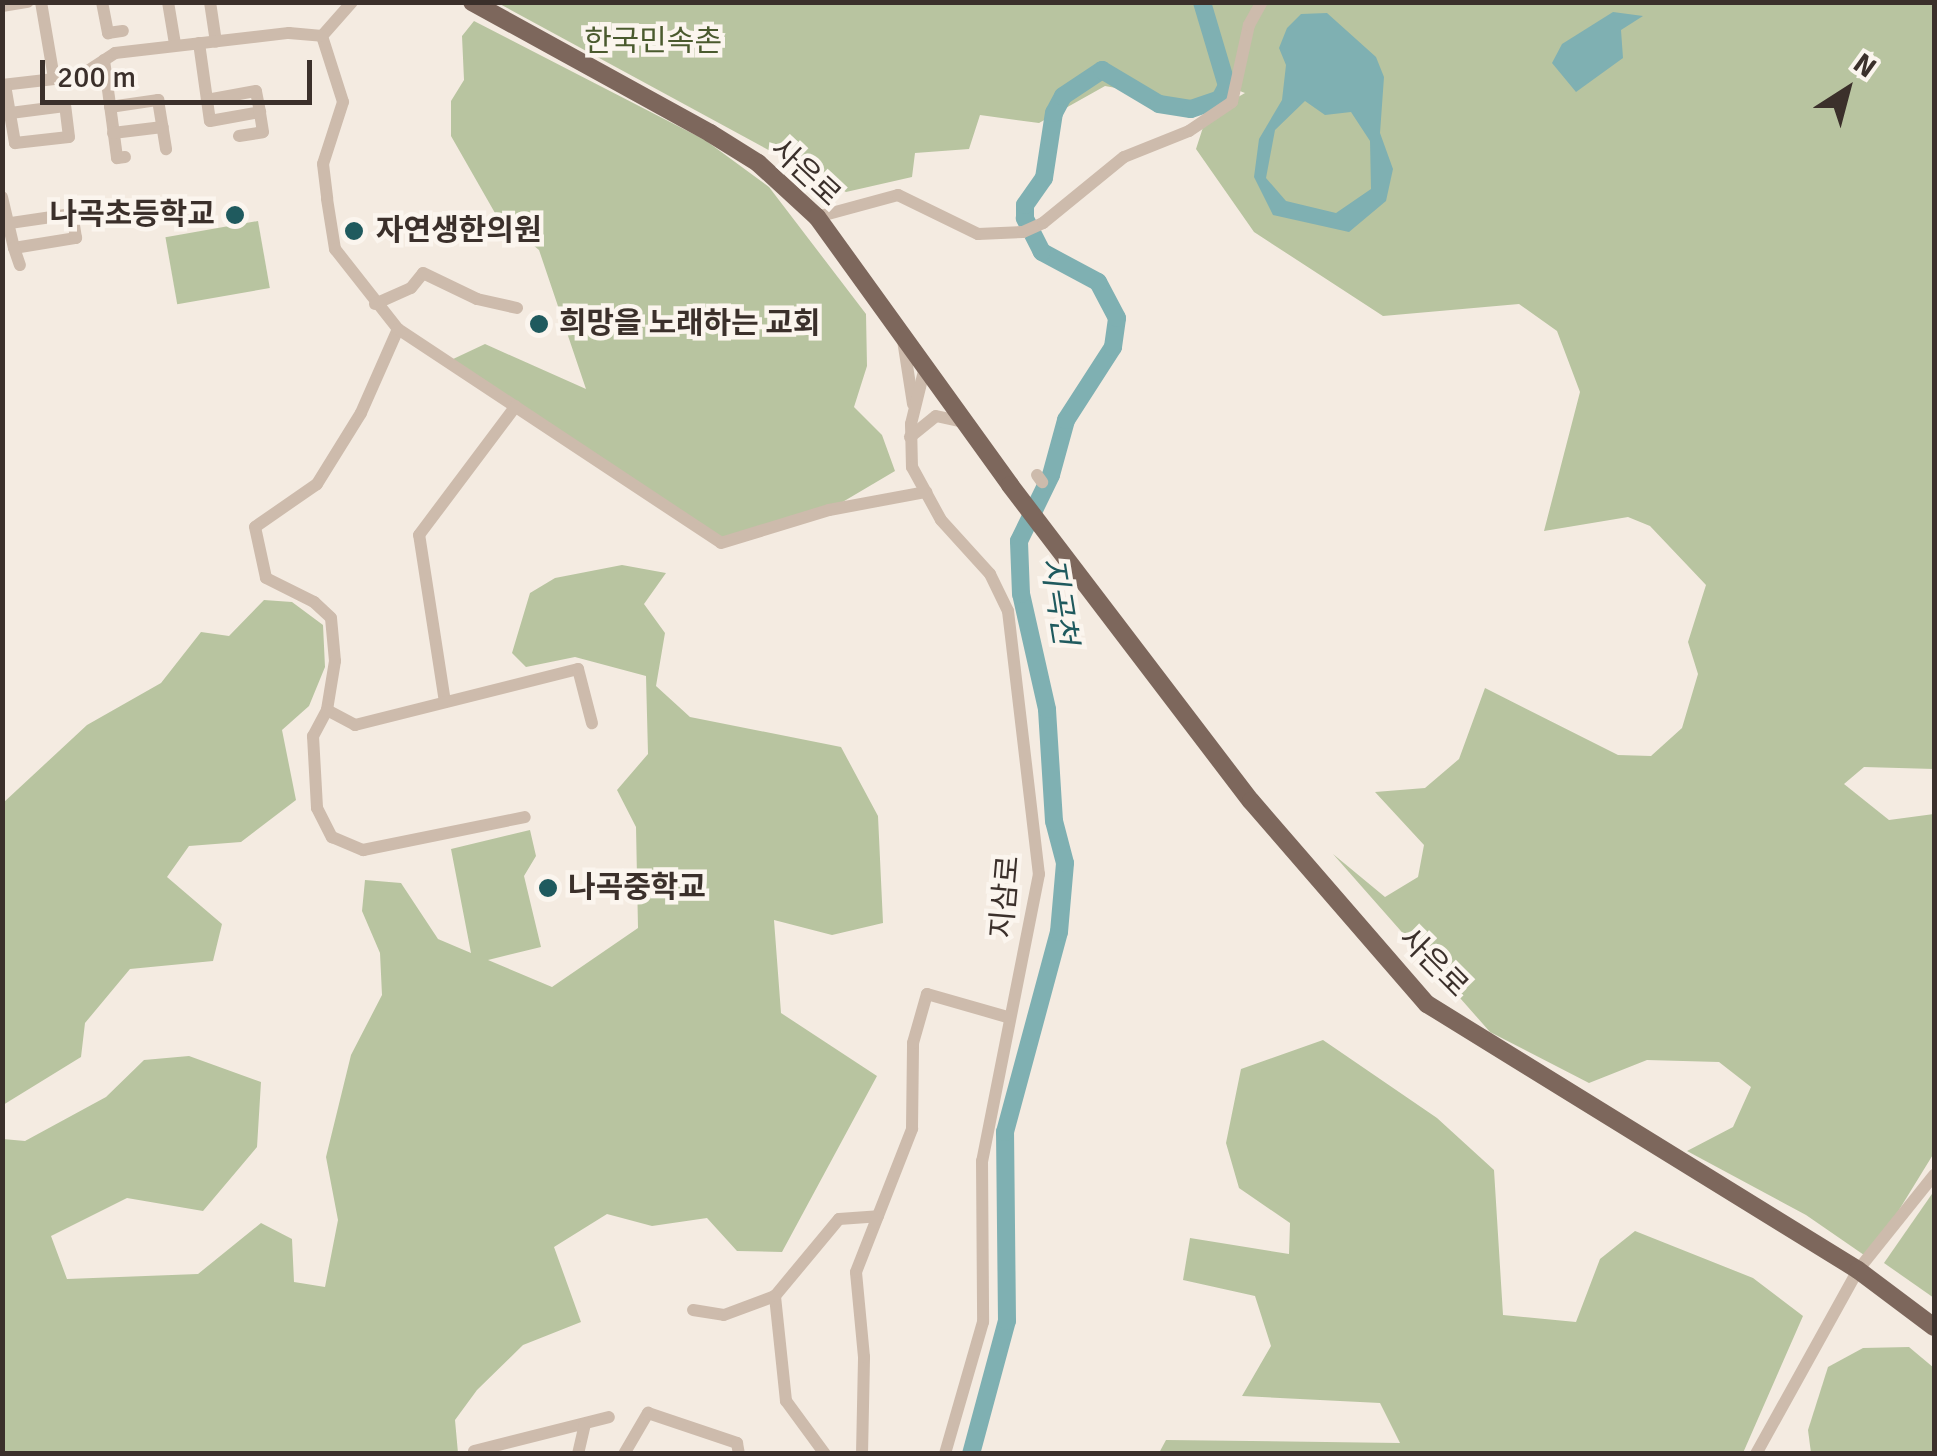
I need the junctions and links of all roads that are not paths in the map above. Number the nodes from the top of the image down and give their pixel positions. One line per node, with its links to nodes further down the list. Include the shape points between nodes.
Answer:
1 (28, 2): 9 (street)
2 (41, 2): 16 (street)
3 (102, 2): 10 (street, via 108,33)
4 (168, 2): 14 (street)
5 (210, 2): 13 (street)
6 (352, 2): 11 (street)
7 (472, 2): 28 (main road, 사은로, via 742,152)
8 (1262, 2): 28 (street, via 1249,25 1232,102 1189,131 1124,158 1063,210 1022,232 978,234 898,195)
9 (2, 6)
10 (123, 30)
11 (322, 36): 13 (street, via 289,32); 32 (street, via 343,102 324,164 335,249)
12 (199, 42): 13 (street); 14 (street); 18 (street)
13 (216, 42)
14 (175, 44): 15 (street)
15 (104, 60): 16 (street, via 80,76); 19 (street)
16 (54, 78): 17 (street)
17 (4, 85): 21 (street)
18 (207, 100): 20 (street, via 256,91); 20 (street, via 210,121)
19 (110, 107): 22 (street, via 158,100); 23 (street)
20 (260, 112): 24 (street, via 263,132)
21 (10, 113): 21 (street, via 15,142 69,137 65,106)
22 (163, 127): 23 (street); 25 (street)
23 (114, 133): 26 (street, via 117,158)
24 (239, 136)
25 (166, 149)
26 (125, 157)
27 (2, 197): 29 (street)
28 (817, 218): 35 (main road, 사은로)
29 (10, 224): 30 (street); 30 (street, via 72,214 76,238)
30 (14, 248): 31 (street)
31 (20, 266)
32 (375, 304): 33 (street, via 411,288 423,272 477,299); 34 (street)
33 (517, 308)
34 (398, 329): 37 (street); 43 (street, via 361,413 317,484 255,527 266,578 331,618 335,661)
35 (903, 337): 36 (main road, 사은로); 38 (street)
36 (925, 367): 38 (street, 지삼로); 39 (main road, 사은로)
37 (516, 406): 41 (street, via 720,544 829,510); 42 (street, via 419,534)
38 (914, 406): 40 (street, 지삼로)
39 (964, 422): 40 (street, via 936,416); 49 (main road, 사은로, via 1251,801 1427,1004)
40 (910, 437): 41 (street, 지삼로, via 912,466)
41 (926, 492): 46 (street, 지삼로, via 990,574 1015,641 1039,874 1030,944)
42 (445, 702): 43 (street, via 356,725); 44 (street, via 578,670)
43 (327, 710): 45 (street, via 313,736 316,796 332,837 362,850)
44 (592, 724)
45 (525, 817)
46 (1007, 1017): 48 (street, via 927,994 913,1043 912,1128); 61 (street, 지삼로, via 982,1161 983,1322)
47 (1934, 1175): 49 (street)
48 (878, 1216): 50 (street, via 838,1219); 60 (street, via 856,1272 864,1357)
49 (1858, 1270): 52 (main road, 사은로); 62 (street)
50 (775, 1296): 51 (street, via 724,1315); 59 (street, via 786,1401)
51 (693, 1310)
52 (1934, 1327)
53 (608, 1417): 54 (street)
54 (585, 1424): 55 (street); 56 (street)
55 (474, 1451)
56 (578, 1454)
57 (624, 1454): 58 (street, via 648,1413 737,1443)
58 (739, 1454)
59 (825, 1454)
60 (862, 1454)
61 (945, 1454)
62 (1756, 1454)

